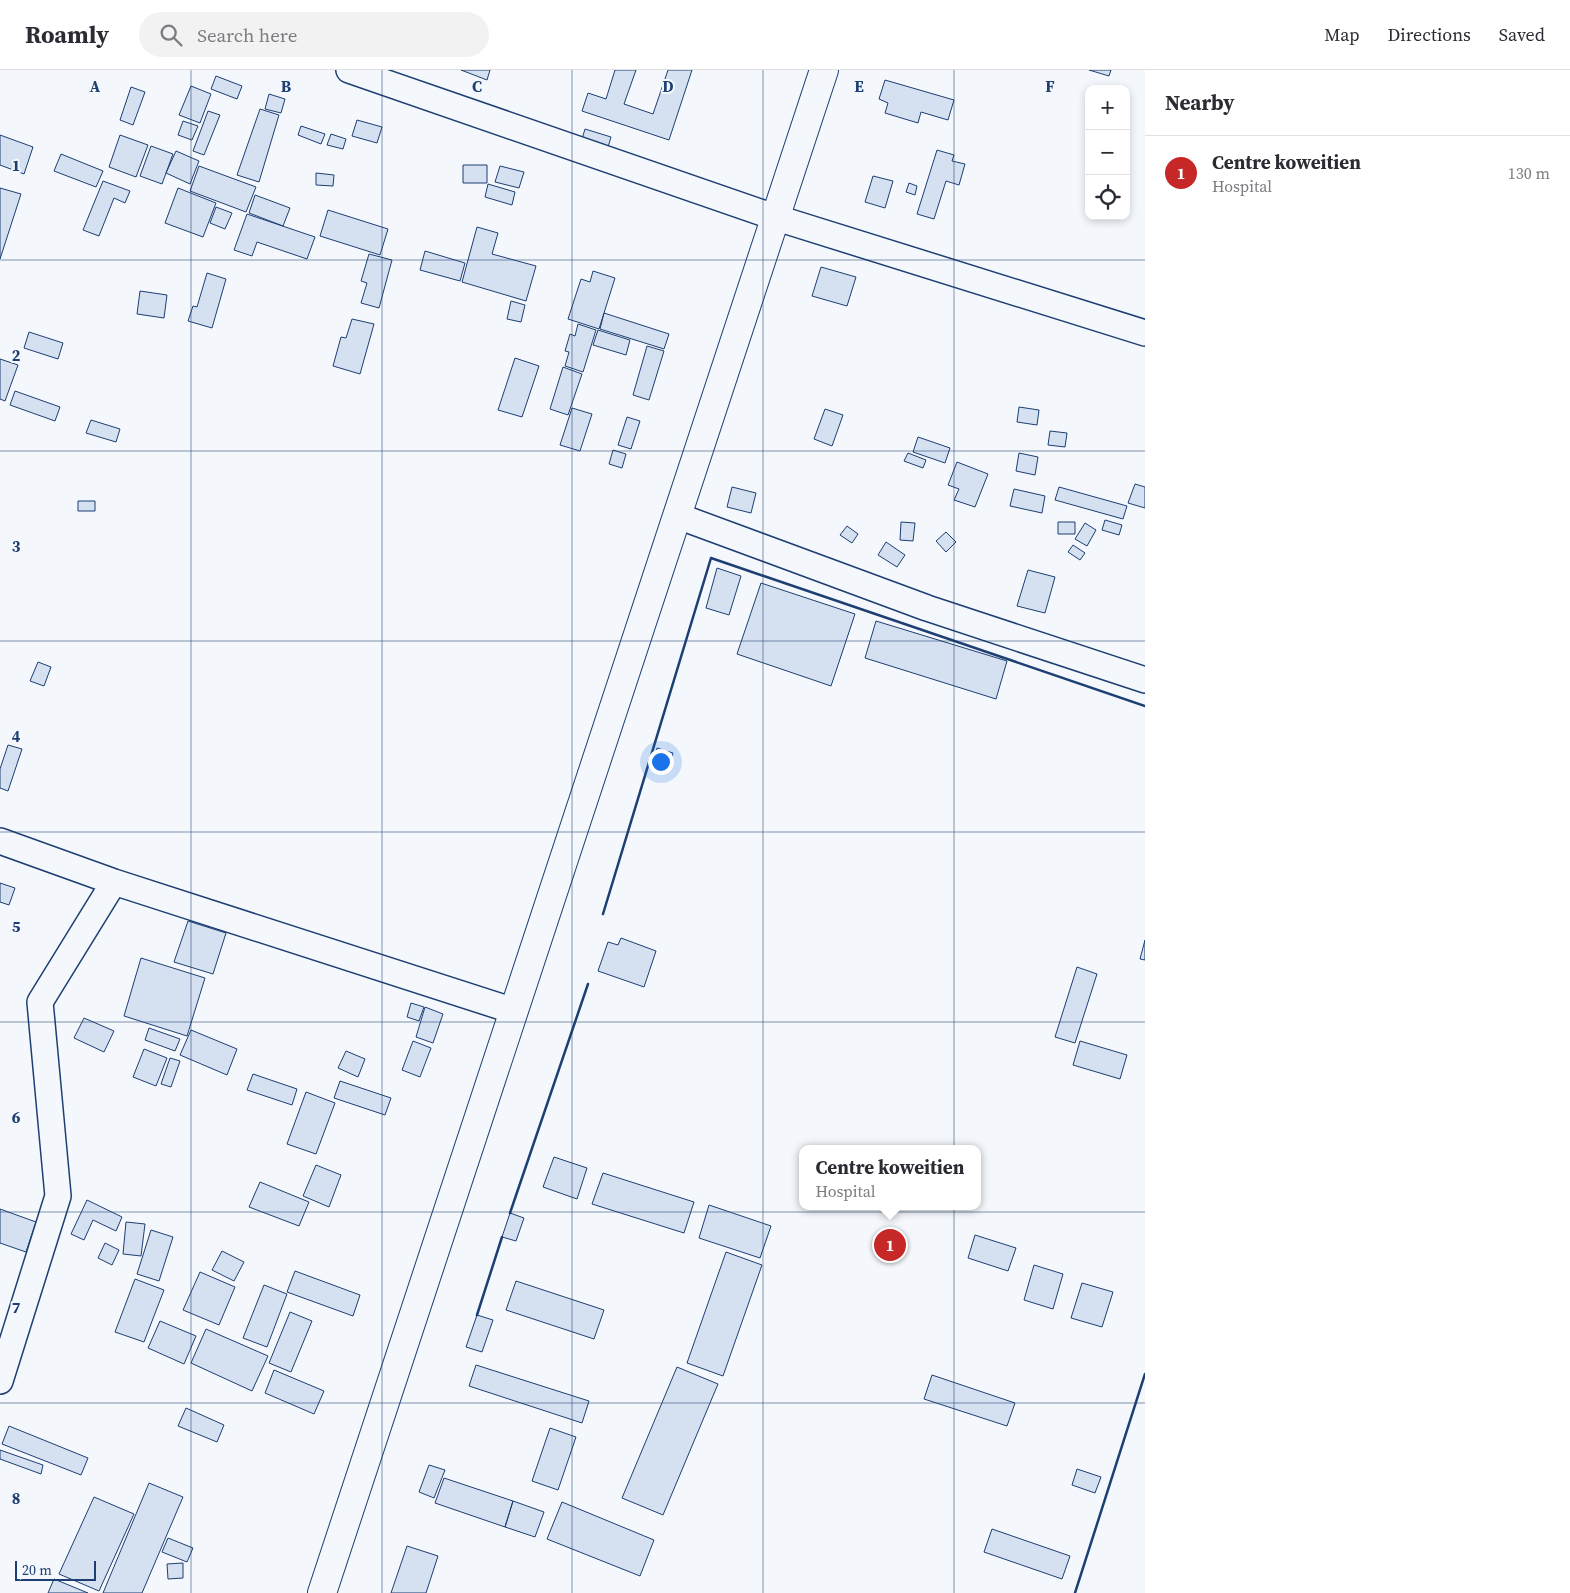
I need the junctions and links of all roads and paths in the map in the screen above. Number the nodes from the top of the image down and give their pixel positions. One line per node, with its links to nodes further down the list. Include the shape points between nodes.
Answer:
1 (349, 70): 3 (street)
2 (824, 70): 3 (street)
3 (777, 218): 4 (street); 5 (street)
4 (1145, 333)
5 (678, 516): 6 (street, via 927,608); 9 (street)
6 (1145, 680)
7 (0, 841): 8 (street)
8 (114, 882): 9 (street); 10 (street, via 40,1002 58,1196)
9 (514, 1010): 11 (street)
10 (0, 1382)
11 (322, 1593)

